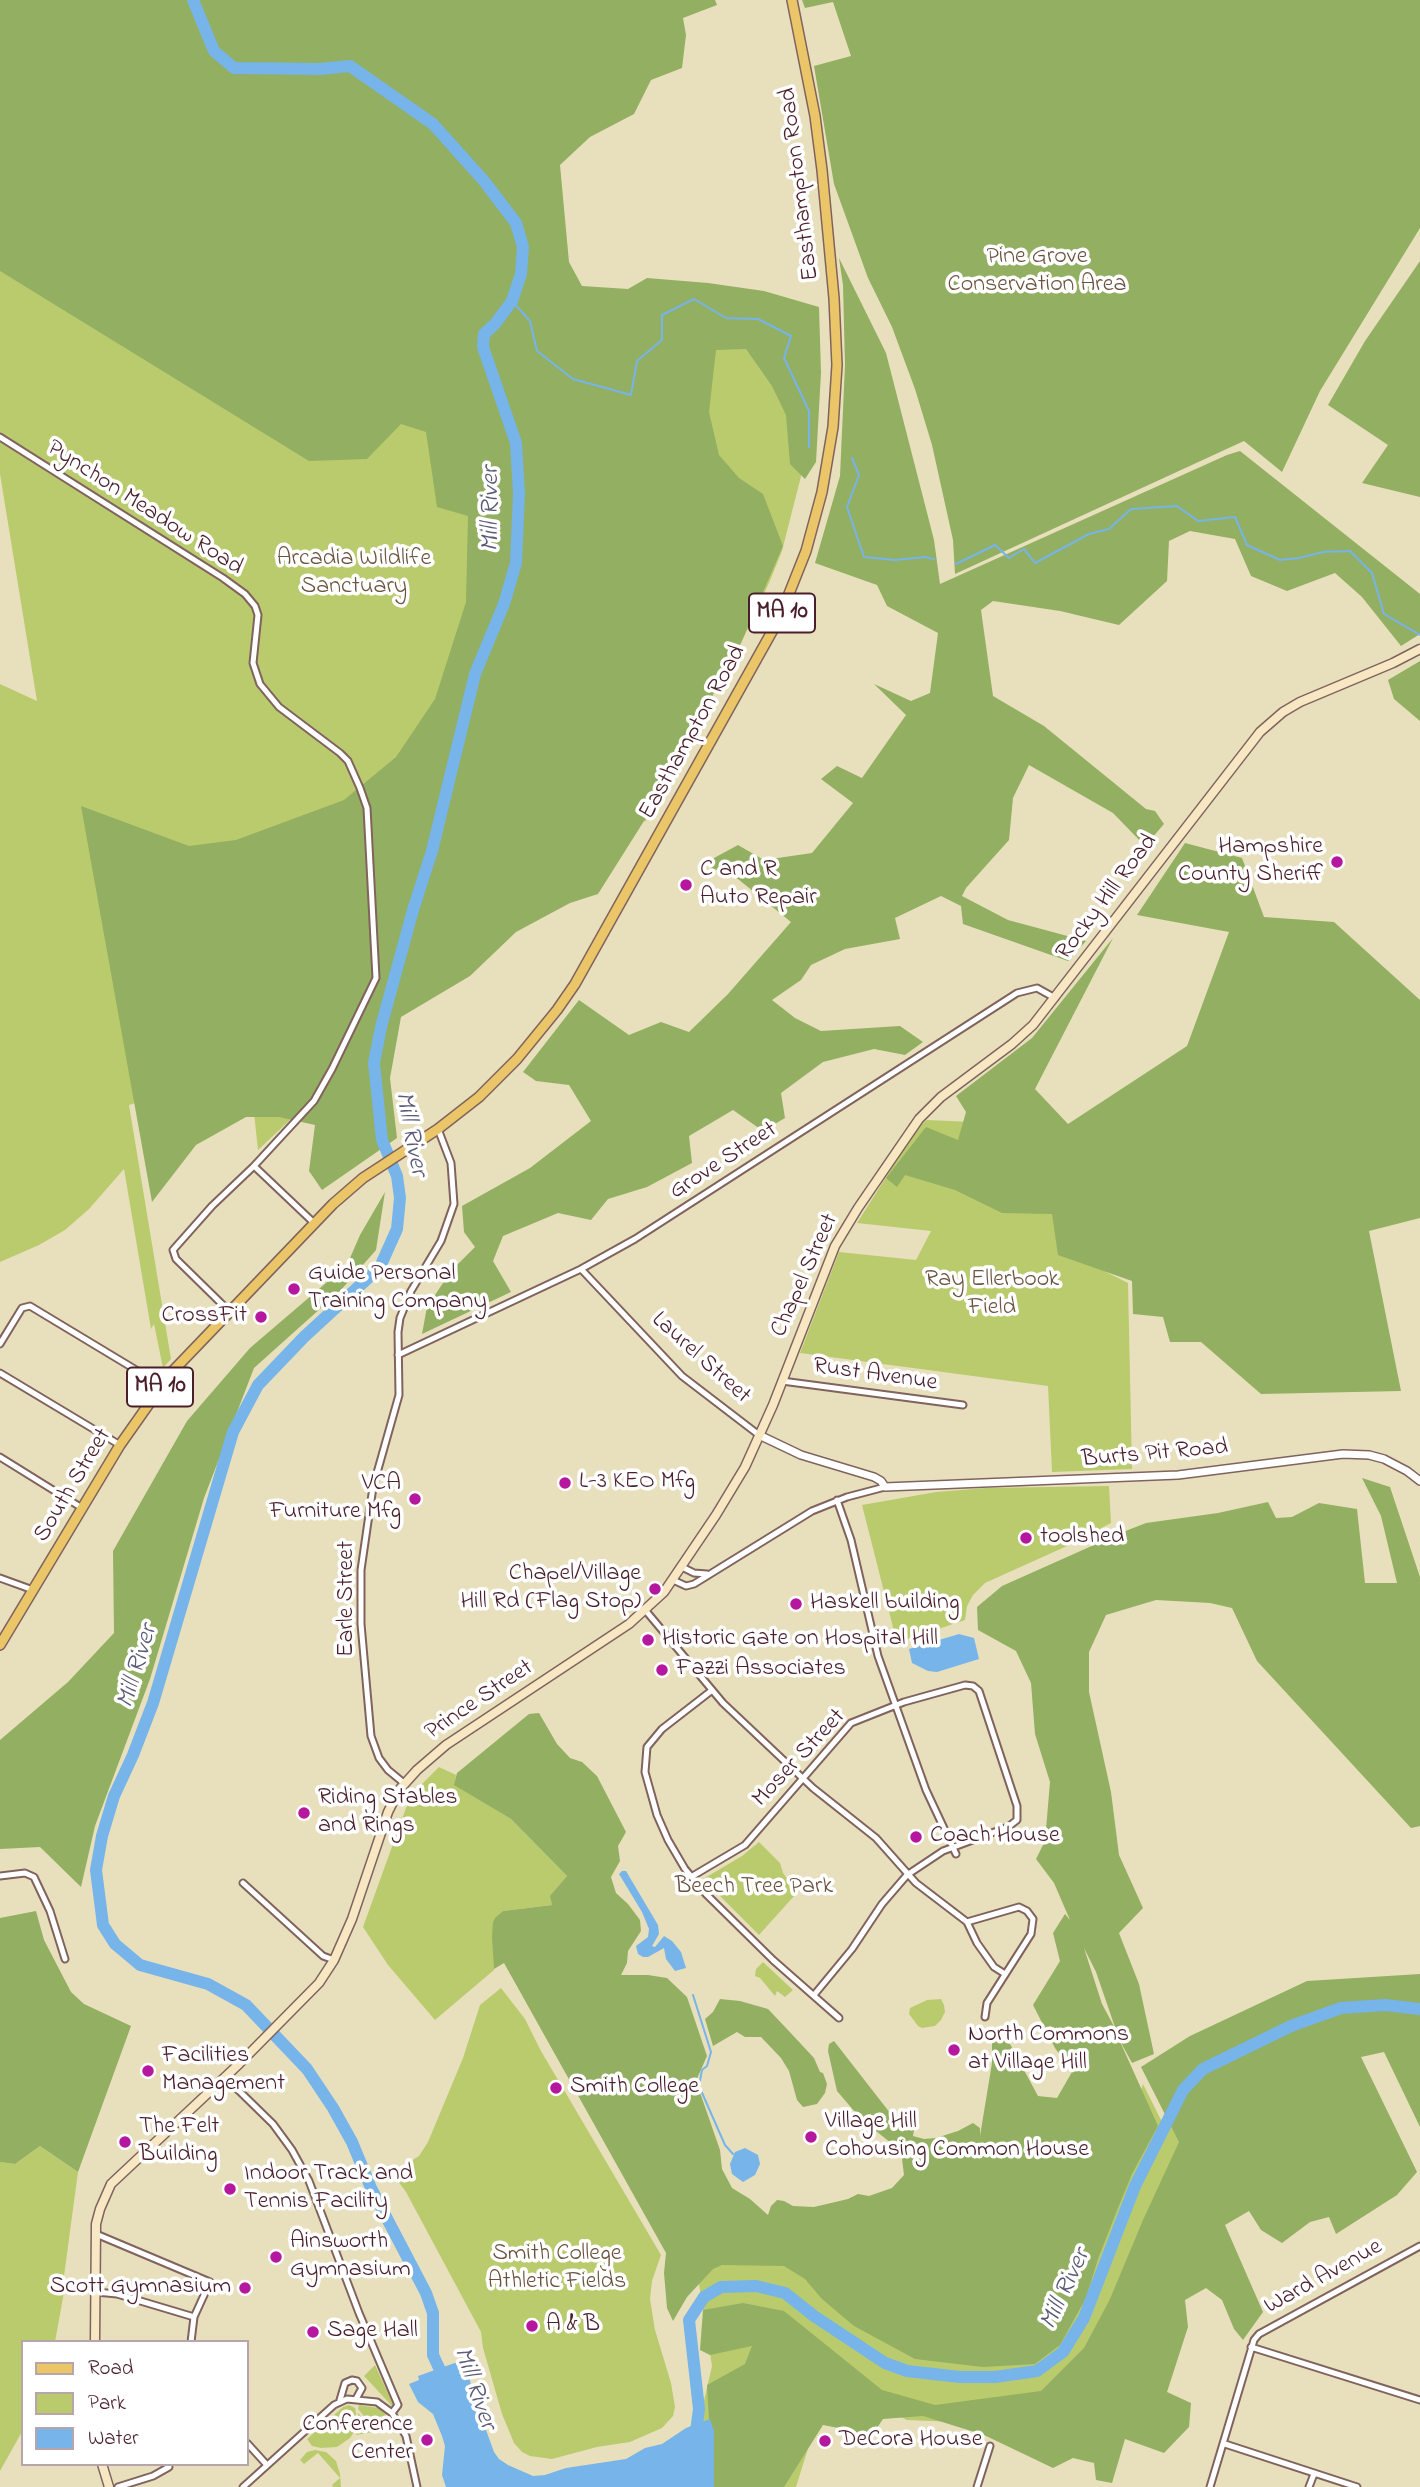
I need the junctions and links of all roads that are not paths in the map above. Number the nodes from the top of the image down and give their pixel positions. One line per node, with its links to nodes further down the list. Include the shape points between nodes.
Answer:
1 (792, 0): 5 (main road, Easthampton Road / MA 10, via 815,116 837,326 831,443 811,537 773,631 575,984 505,1071)
2 (0, 437): 6 (street, Pynchon Meadow Road, via 245,594 258,615 253,663 260,684 279,707 348,761 367,808 376,978 314,1101)
3 (1420, 649): 4 (main road, Rocky Hill Road, via 1300,702 1261,732)
4 (1055, 998): 8 (street, Grove Street, via 1037,988 1017,993 682,1211); 13 (main road, Chapel Street, via 1026,1032 941,1097 912,1128 835,1246)
5 (438, 1129): 7 (main road, South Street / MA 10, via 373,1171); 11 (street, Earle Street, via 452,1163 454,1204 441,1241 404,1306)
6 (254, 1166): 7 (street); 9 (street, Pynchon Meadow Road, via 173,1250 176,1259)
7 (314, 1223): 9 (main road, South Street / MA 10)
8 (580, 1269): 11 (street, Grove Street); 16 (street, Laurel Street, via 682,1376)
9 (229, 1311): 14 (main road, South Street / MA 10)
10 (0, 1344): 14 (street, via 20,1310 35,1308)
11 (398, 1355): 33 (street, Earle Street, via 399,1395 368,1510 360,1595 372,1736 379,1758)
12 (0, 1373): 17 (street)
13 (782, 1381): 15 (street, Rust Avenue); 16 (main road, Chapel Street)
14 (161, 1385): 17 (main road, South Street / MA 10)
15 (963, 1405)
16 (759, 1435): 20 (street, Laurel Street, via 801,1455 874,1477); 23 (main road, Chapel Street, via 732,1490)
17 (120, 1446): 22 (main road, South Street / MA 10)
18 (0, 1457): 22 (street)
19 (1420, 1481): 20 (street, Burts Pit Road, via 1384,1459 1343,1454 1178,1475)
20 (885, 1487): 21 (street)
21 (837, 1500): 24 (street); 31 (street, via 878,1656)
22 (82, 1508): 27 (main road, South Street / MA 10)
23 (682, 1567): 24 (street); 26 (main road, Chapel Street)
24 (707, 1574): 26 (street, via 686,1586)
25 (0, 1578): 27 (street)
26 (673, 1580): 28 (main road, Chapel Street)
27 (33, 1590): 29 (main road, South Street / MA 10)
28 (646, 1611): 30 (street); 33 (main road, Prince Street, via 446,1745)
29 (0, 1645)
30 (711, 1691): 32 (street); 38 (street, via 656,1735 645,1758 657,1815)
31 (897, 1705): 32 (street, Moser Street, via 852,1723); 34 (street, via 926,1790); 34 (street, Moser Street, via 965,1685 979,1691 1017,1806 1017,1820)
32 (804, 1780): 37 (street, via 876,1839); 38 (street, Moser Street, via 745,1845)
33 (405, 1784): 42 (main road, Prince Street, via 388,1812)
34 (953, 1847): 35 (street); 37 (street)
35 (956, 1854)
36 (0, 1875): 41 (street, via 34,1877)
37 (908, 1875): 40 (street); 44 (street)
38 (691, 1877): 44 (street, via 737,1926)
39 (243, 1884): 42 (street, via 323,1956)
40 (967, 1922): 43 (street, via 994,1967); 43 (street, via 1019,1907 1033,1919 1031,1934)
41 (65, 1959)
42 (334, 1960): 47 (main road, Prince Street, via 319,1983)
43 (1005, 1974): 45 (street, via 987,2003)
44 (814, 1995): 46 (street)
45 (985, 2017)
46 (839, 2018)
47 (225, 2077): 48 (main road, Prince Street, via 111,2184); 58 (street, via 273,2124 309,2181 398,2405)
48 (96, 2234): 50 (main road, Prince Street); 51 (street, via 210,2282)
49 (1420, 2246): 54 (street, Ward Avenue, via 1259,2334)
50 (96, 2291): 51 (street); 52 (main road, Prince Street)
51 (194, 2318): 53 (street)
52 (95, 2340)
53 (191, 2340)
54 (1251, 2347): 56 (street); 60 (street)
55 (356, 2399): 57 (street); 57 (street, via 362,2388 352,2380 345,2383); 58 (street, via 379,2403)
56 (1420, 2400)
57 (339, 2402): 62 (street)
58 (392, 2413): 69 (street, via 407,2435)
59 (248, 2444): 62 (street)
60 (1224, 2444): 65 (street); 71 (street)
61 (990, 2446): 70 (street)
62 (267, 2465): 68 (street)
63 (103, 2466): 66 (main road)
64 (169, 2467): 67 (street)
65 (1314, 2474): 72 (street); 73 (street)
66 (109, 2487)
67 (118, 2487)
68 (243, 2487)
69 (417, 2487)
70 (978, 2487)
71 (1210, 2487)
72 (1309, 2487)
73 (1357, 2487)

